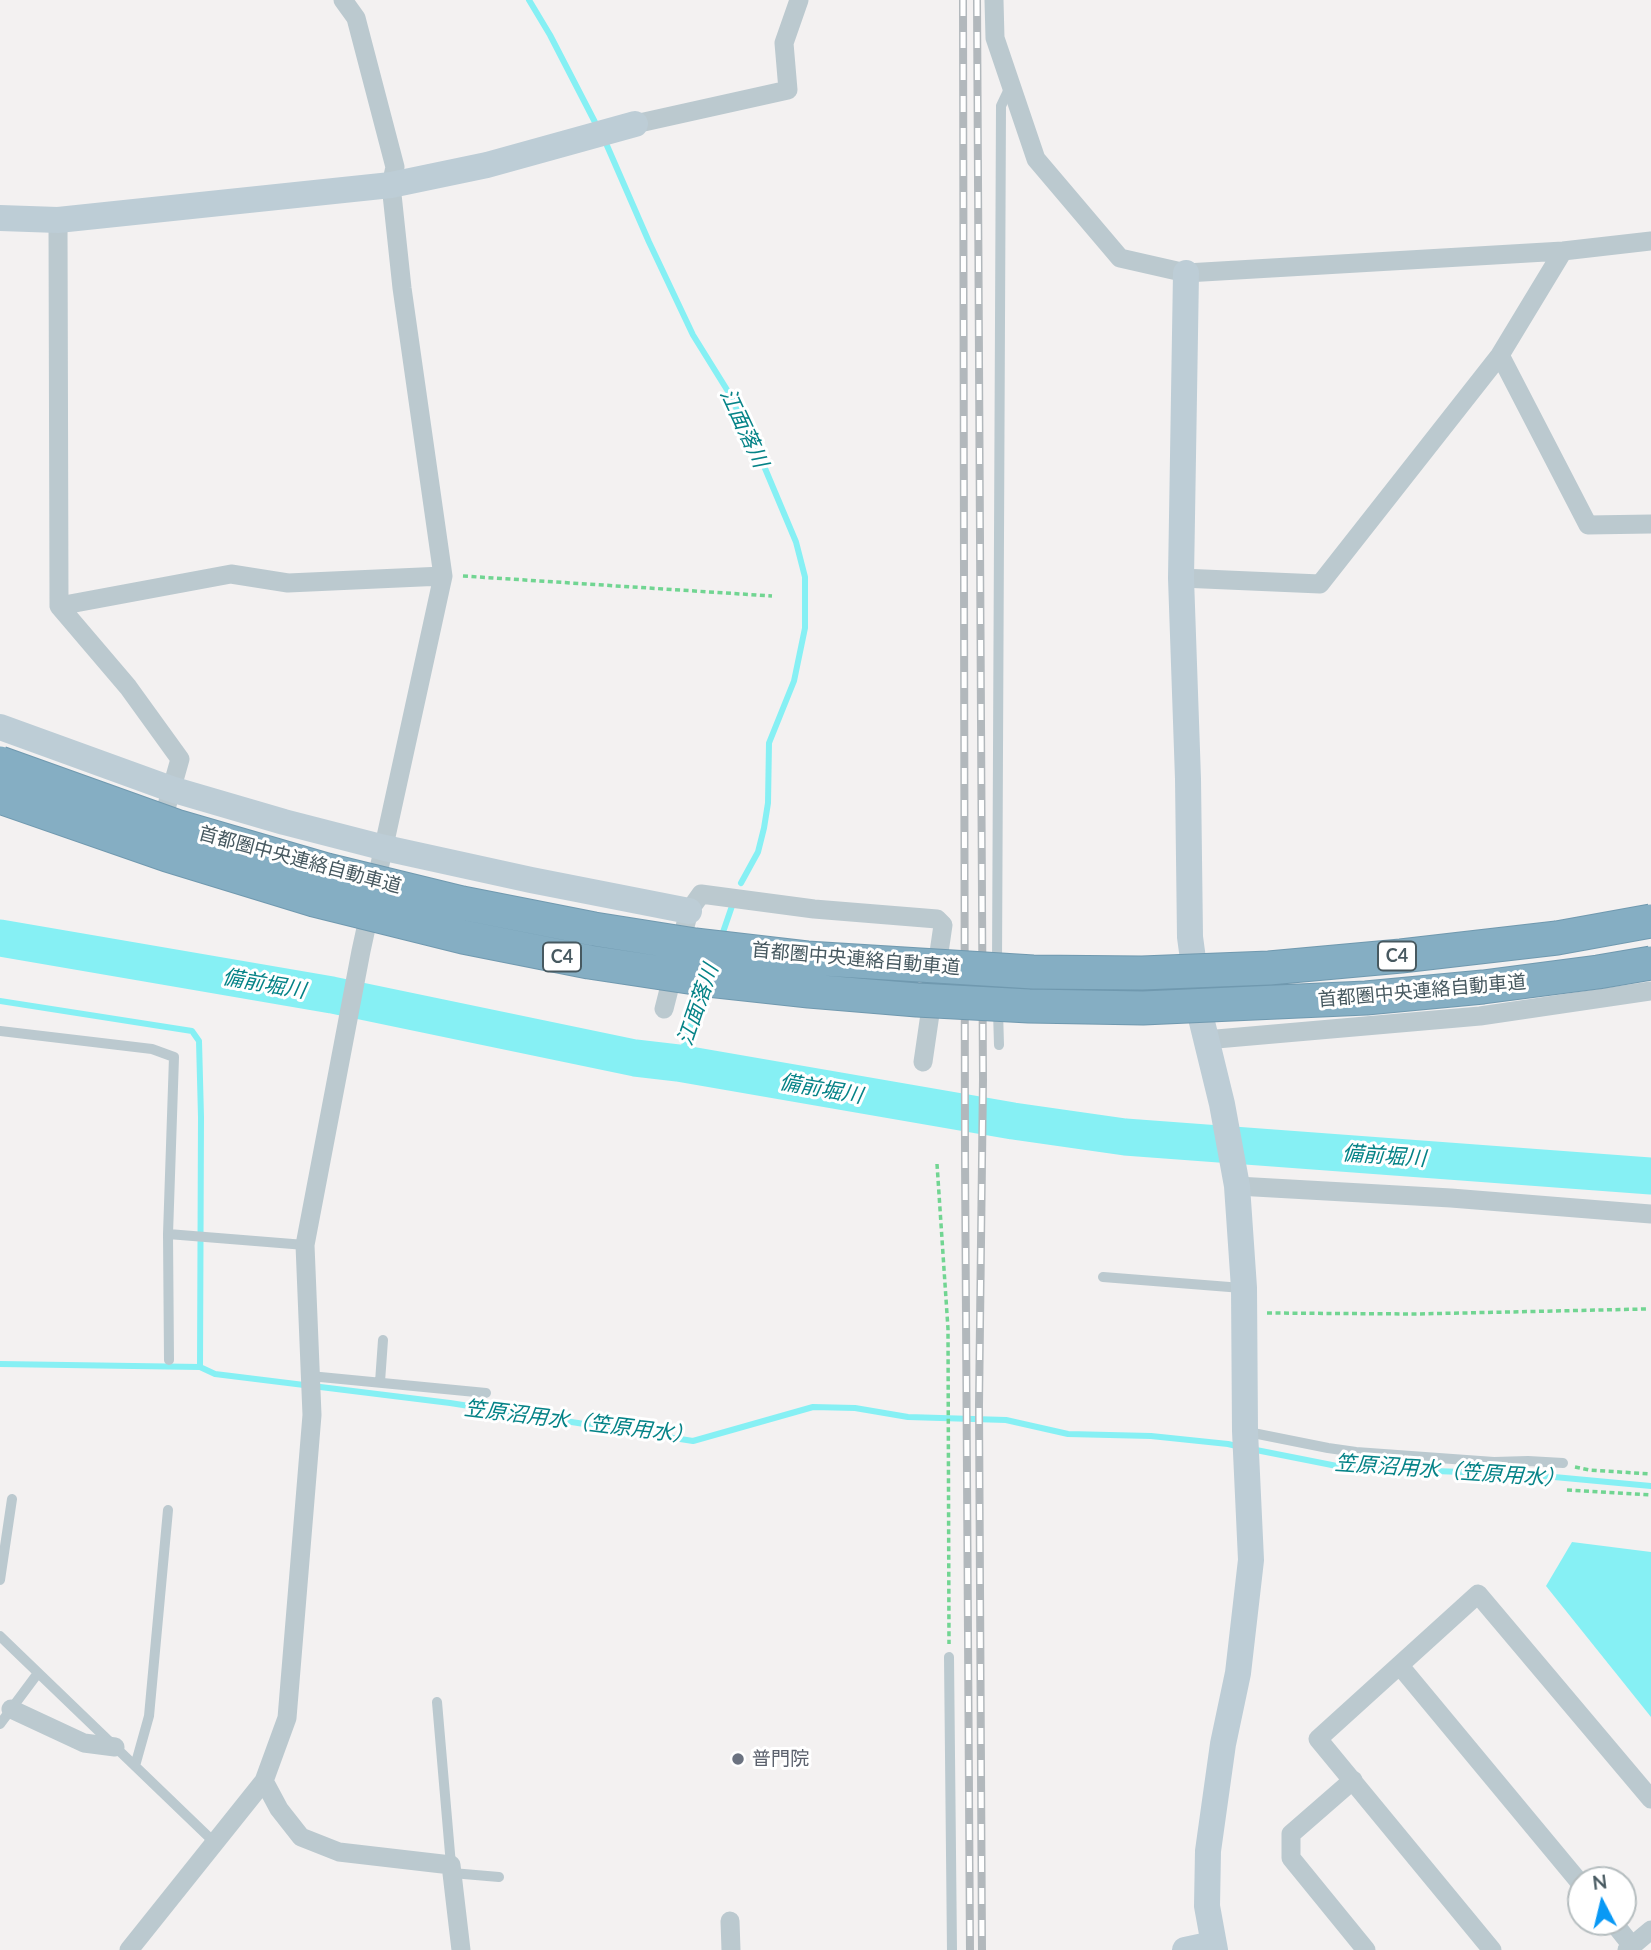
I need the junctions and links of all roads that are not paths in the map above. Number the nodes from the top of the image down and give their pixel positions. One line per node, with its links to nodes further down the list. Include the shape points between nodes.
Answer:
1 (343, 0): 6 (street, via 356,18 395,166)
2 (799, 0): 5 (street, via 785,43 788,90)
3 (993, 0): 4 (street, via 995,38)
4 (1011, 85): 11 (street, via 1037,159 1120,258); 26 (lane, via 1002,106)
5 (635, 124): 6 (street, via 486,165)
6 (391, 185): 8 (street); 14 (street)
7 (0, 218): 8 (street)
8 (58, 219): 16 (street)
9 (1651, 241): 10 (street)
10 (1563, 251): 11 (street); 12 (street)
11 (1186, 273): 15 (street)
12 (1500, 355): 13 (street, via 1588,525); 15 (street, via 1320,584)
13 (1651, 524)
14 (443, 576): 16 (street, via 288,583 230,574); 22 (street)
15 (1181, 578): 31 (street, via 1190,937)
16 (60, 606): 19 (street, via 128,687 180,759)
17 (0, 727): 19 (street)
18 (0, 763): 24 (highway, 首都圏中央連絡自動車道 / C4, bridge, via 176,826 462,903 594,929 807,958 1033,972 1269,968 1557,938)
19 (171, 789): 21 (street); 22 (street)
20 (0, 797): 25 (highway, 首都圏中央連絡自動車道 / C4, bridge, via 301,896 463,937 603,964 809,991 1029,1006 1143,1008 1366,998 1483,987)
21 (157, 841)
22 (385, 848): 23 (street); 37 (street)
23 (689, 911): 29 (street); 33 (street, via 701,894 937,919 943,925)
24 (1651, 921)
25 (1651, 962)
26 (997, 975)
27 (998, 989): 32 (lane)
28 (1651, 991): 31 (street, via 1480,1016)
29 (664, 1009)
30 (0, 1031): 36 (lane, via 152,1049 174,1057)
31 (1205, 1040): 34 (street)
32 (999, 1045)
33 (923, 1062)
34 (1237, 1184): 35 (street); 39 (street)
35 (1651, 1214)
36 (168, 1234): 37 (lane); 41 (lane)
37 (305, 1245): 42 (street)
38 (1103, 1277): 39 (lane)
39 (1244, 1301): 45 (street)
40 (383, 1340): 43 (lane)
41 (169, 1360)
42 (310, 1376): 43 (lane); 59 (street, via 312,1415 287,1718)
43 (380, 1382): 44 (lane)
44 (486, 1393)
45 (1246, 1443): 46 (lane); 67 (street, via 1251,1560 1238,1673 1208,1851)
46 (1563, 1463)
47 (12, 1499): 49 (lane)
48 (168, 1510): 57 (lane, via 149,1716)
49 (0, 1580)
50 (0, 1636): 53 (lane)
51 (949, 1657): 72 (lane)
52 (1400, 1666): 58 (street, via 1318,1739); 60 (street, via 1478,1594); 62 (street)
53 (38, 1673): 55 (lane); 56 (lane)
54 (437, 1702): 63 (lane)
55 (6, 1716): 56 (street, via 84,1743)
56 (115, 1747): 57 (lane)
57 (135, 1766): 61 (lane)
58 (1353, 1780): 74 (street, via 1291,1834 1291,1858); 75 (street)
59 (264, 1781): 61 (street); 63 (street, via 301,1837 339,1852)
60 (1651, 1799)
61 (215, 1843): 69 (street)
62 (1567, 1867)
63 (452, 1869): 64 (lane); 70 (street)
64 (499, 1877)
65 (730, 1921): 71 (street)
66 (1651, 1930): 68 (street)
67 (1214, 1947): 73 (street)
68 (1630, 1948)
69 (129, 1950)
70 (461, 1950)
71 (730, 1950)
72 (952, 1950)
73 (1185, 1950)
74 (1366, 1950)
75 (1492, 1950)

